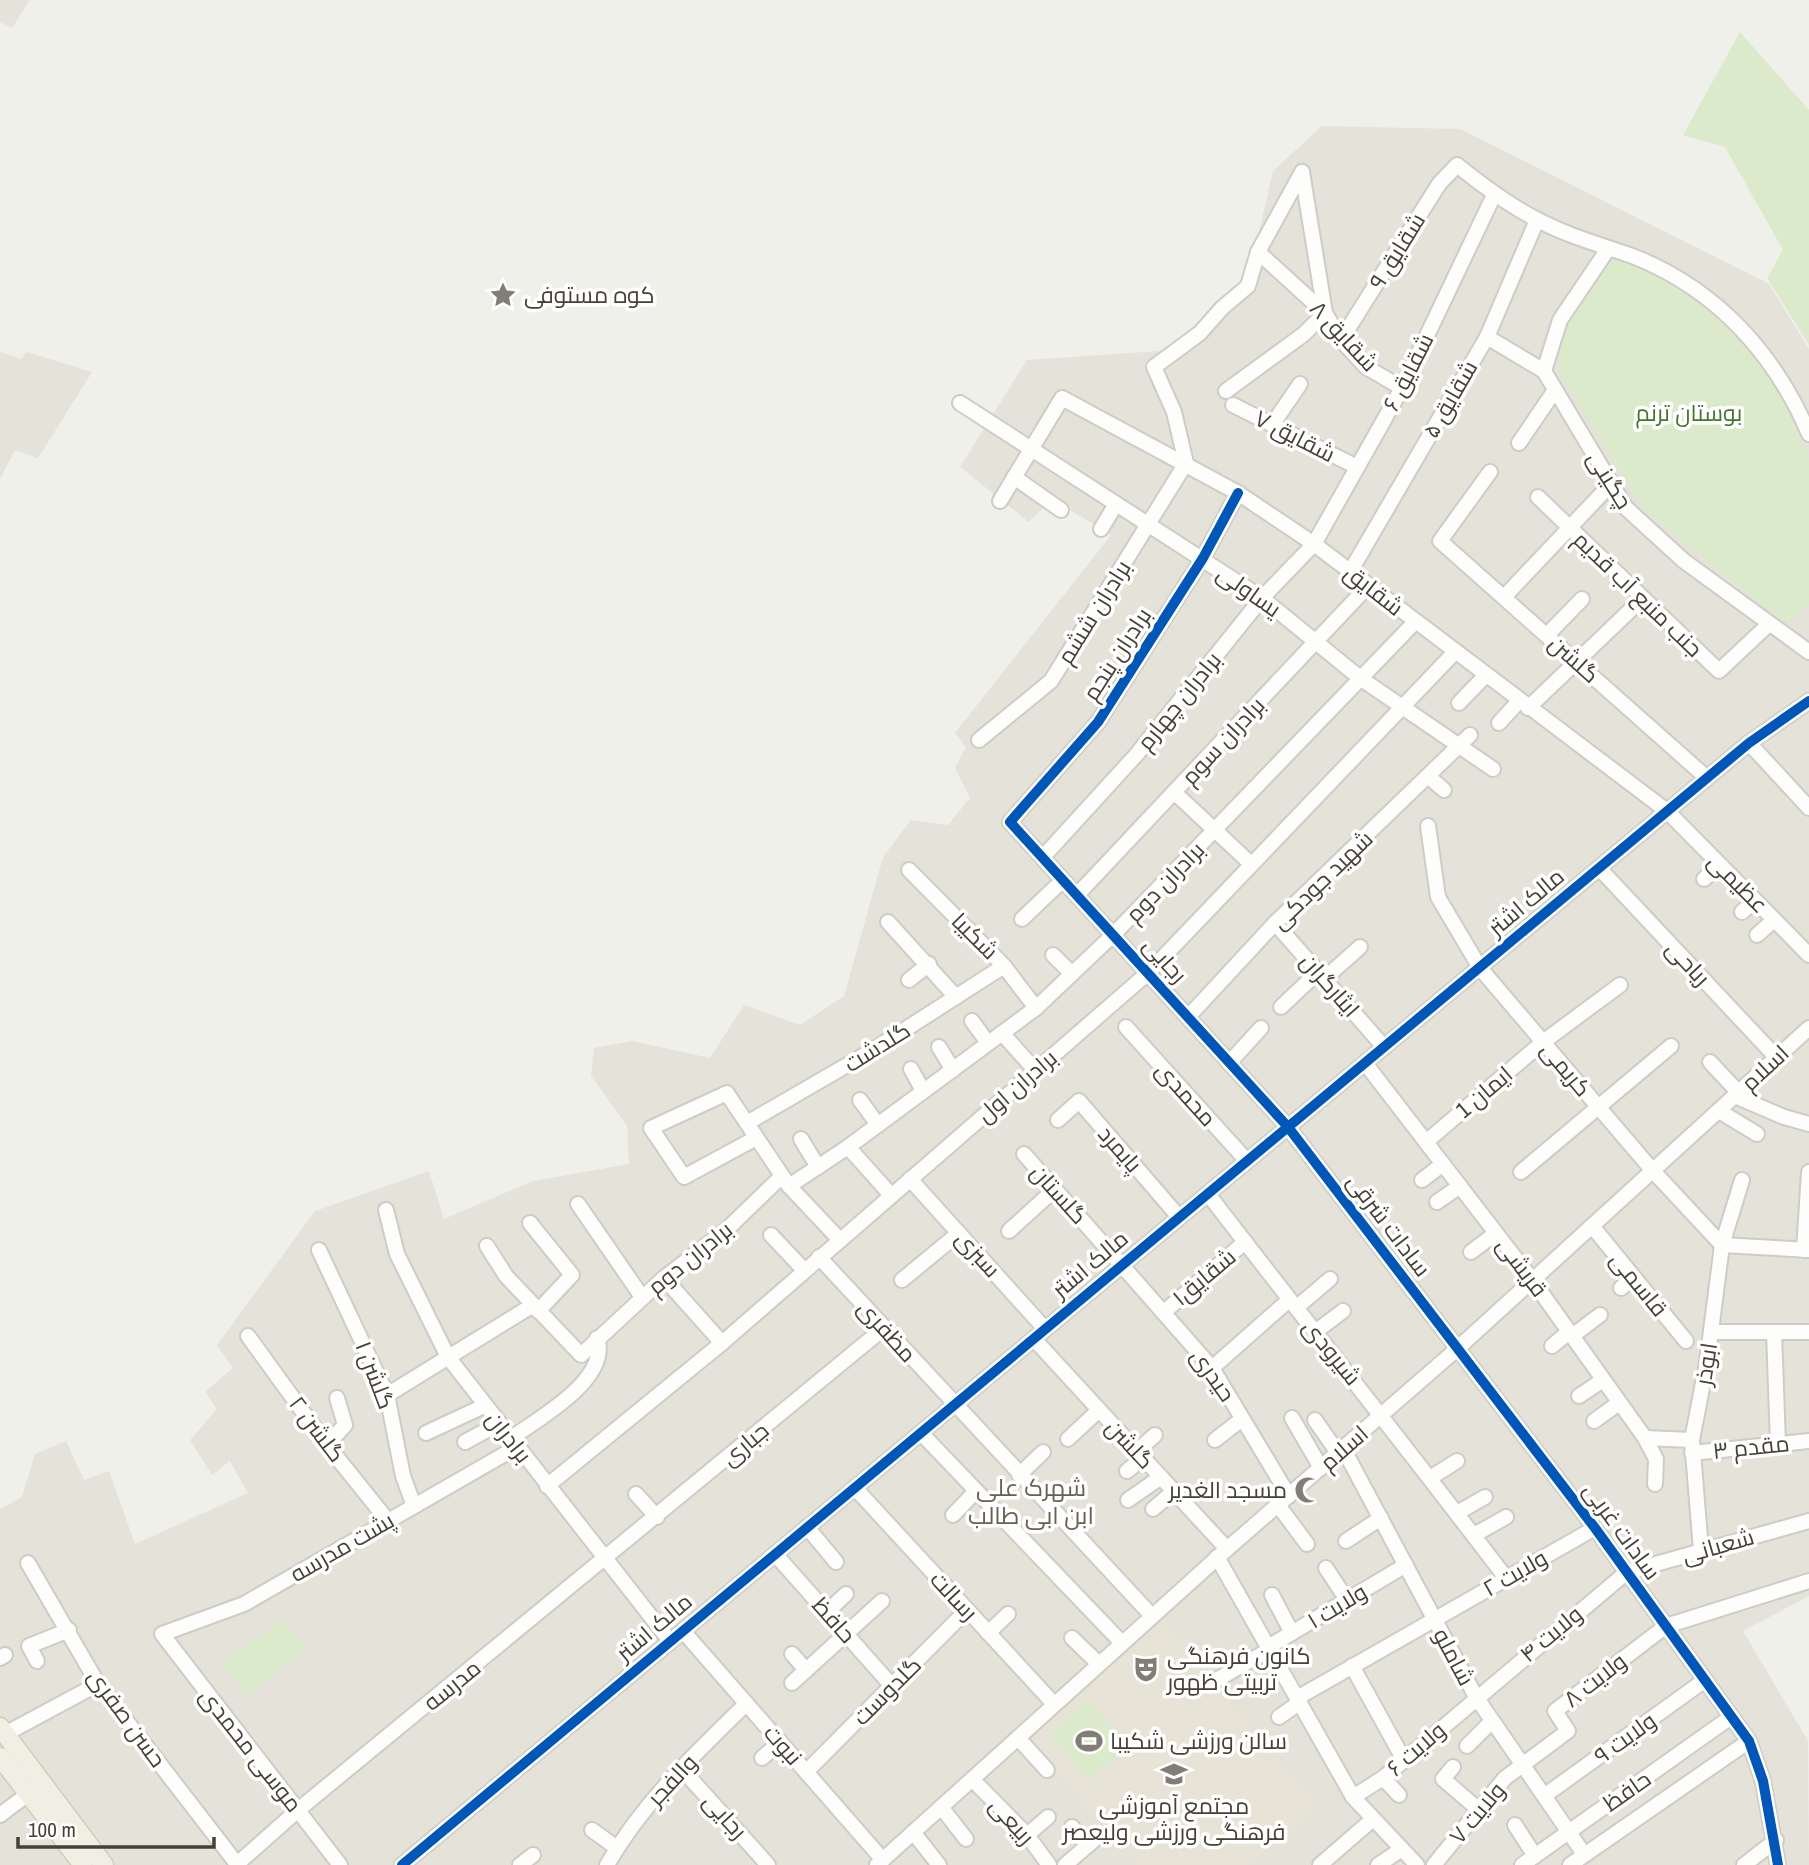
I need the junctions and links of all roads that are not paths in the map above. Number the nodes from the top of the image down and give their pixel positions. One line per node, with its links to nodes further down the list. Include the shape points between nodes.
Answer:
1 (1494, 195): 2 (street); 7 (street, شقایق ۹, via 1457,165 1438,184); 10 (street, شقایق ۶)
2 (1537, 220): 3 (street); 6 (street, شقایق ۵)
3 (1608, 249): 8 (street, via 1560,320); 16 (street, via 1673,277 1722,309 1776,369)
4 (1258, 252): 5 (street, شقایق ۸); 5 (street, via 1302,172); 19 (street, via 1248,286 1200,333 1154,367 1174,411)
5 (1325, 313): 7 (street, شقایق ۸); 12 (street)
6 (1487, 337): 8 (street); 34 (street, شقایق ۵)
7 (1341, 340): 10 (street, شقایق ۸, via 1366,367)
8 (1544, 371): 11 (street, چگینی)
9 (1300, 384): 15 (street)
10 (1402, 388): 20 (street, شقایق ۶)
11 (1555, 390): 17 (street); 23 (street, چگینی)
12 (1226, 391)
13 (960, 403): 18 (street, یساولی)
14 (1233, 405): 15 (street, شقایق ۷)
15 (1272, 425): 20 (street, شقایق ۷)
16 (1809, 434)
17 (1518, 443)
18 (1029, 450): 19 (street, شقایق, via 1062,398); 22 (street); 27 (street, یساولی)
19 (1186, 463): 24 (street, شقایق); 29 (street, برادران ششم)
20 (1357, 467): 32 (street, شقایق ۶)
21 (1490, 472): 36 (street, گلشن, via 1440,541)
22 (1014, 477): 26 (street); 28 (street)
23 (1611, 484): 30 (street); 41 (street, چگینی, via 1643,526)
24 (1238, 493): 32 (street, شقایق); 33 (street, برادران پنجم)
25 (1538, 497): 30 (street, جنب منبع آب قدیم)
26 (1000, 501)
27 (1116, 504): 29 (street, یساولی); 31 (street)
28 (1061, 510)
29 (1149, 523): 33 (street, یساولی); 55 (street, برادران ششم, via 1051,681)
30 (1569, 528): 36 (street); 39 (street, جنب منبع آب قدیم)
31 (1101, 529)
32 (1314, 544): 34 (street, شقایق); 37 (street, برادران چهارم)
33 (1203, 558): 37 (street, یساولی); 65 (street, برادران پنجم, via 1098,722)
34 (1350, 572): 35 (street, شقایق)
35 (1368, 586): 40 (street, شقایق); 43 (street, برادران سوم)
36 (1504, 597): 42 (street, گلشن)
37 (1262, 598): 43 (street, یساولی); 68 (street, برادران چهارم, via 1137,754)
38 (1582, 598): 42 (street)
39 (1643, 598): 41 (street, جنب منبع آب قدیم, via 1719,671); 46 (street)
40 (1415, 622): 45 (street, شقایق); 48 (street, برادران دوم)
41 (1769, 624): 44 (street, چگینی)
42 (1546, 635): 46 (street, گلشن)
43 (1316, 639): 48 (street, یساولی); 62 (street, برادران سوم)
44 (1809, 652)
45 (1454, 653): 47 (street, شقایق); 52 (street, برادران اول)
46 (1576, 661): 51 (street); 60 (street, گلشن)
47 (1485, 676): 50 (street); 51 (street, شقایق)
48 (1360, 678): 52 (street, یساولی); 67 (street, برادران دوم)
49 (1809, 701): 56 (street, مالک اشتر)
50 (1459, 703)
51 (1524, 704): 53 (street); 64 (street, شقایق)
52 (1402, 707): 57 (street, یساولی); 69 (street, برادران اول)
53 (1499, 723)
54 (1470, 735): 57 (street, شهید جودکی)
55 (979, 740)
56 (1749, 743): 60 (street, مالک اشتر); 63 (street)
57 (1459, 746): 58 (street, یساولی); 59 (street, شهید جودکی)
58 (1493, 769)
59 (1429, 777): 61 (street); 81 (street, شهید جودکی)
60 (1707, 778): 64 (street, مالک اشتر)
61 (1444, 790)
62 (1175, 793): 67 (street); 75 (street, برادران سوم)
63 (1809, 808)
64 (1667, 811): 70 (street, عظیمی); 71 (street, مالک اشتر)
65 (1010, 822): 68 (street, رجایی)
66 (1428, 826): 89 (street, کریمی, via 1438,897)
67 (1215, 830): 69 (street); 82 (street, برادران دوم)
68 (1043, 857): 74 (street, رجایی)
69 (1250, 863): 90 (street, برادران اول)
70 (1720, 865): 73 (street); 76 (street, عظیمی)
71 (1599, 868): 89 (street, مالک اشتر); 109 (street, ریاحی)
72 (909, 870): 88 (street, شکیبا)
73 (1704, 879)
74 (1063, 880): 75 (street, رجایی); 78 (street)
75 (1077, 895): 82 (street, رجایی)
76 (1755, 900): 77 (street); 79 (street, عظیمی)
77 (1742, 912)
78 (1023, 919)
79 (1774, 920): 83 (street); 86 (street, عظیمی)
80 (888, 922): 87 (street)
81 (1275, 923): 92 (street, ایثارگران); 98 (street, شهید جودکی)
82 (1113, 935): 90 (street, رجایی); 91 (street, برادران دوم)
83 (1757, 935)
84 (1360, 947): 92 (street)
85 (1053, 955): 91 (street)
86 (1809, 955)
87 (929, 964): 93 (street); 95 (street)
88 (1004, 966): 95 (street, گلدشت); 97 (street, شکیبا)
89 (1480, 968): 104 (street, کریمی); 108 (street, مالک اشتر)
90 (1148, 973): 98 (street, رجایی); 115 (street, برادران اول)
91 (1072, 974): 97 (street, برادران دوم)
92 (1321, 975): 96 (street); 108 (street, ایثارگران)
93 (909, 980)
94 (1620, 985): 104 (street, ایمان 1)
95 (956, 997): 122 (street, گلدشت)
96 (1280, 1007)
97 (1036, 1008): 103 (street, برادران دوم)
98 (1188, 1017): 111 (street, رجایی)
99 (972, 1021): 105 (street)
100 (1126, 1027): 132 (street, محمدی)
101 (1261, 1028): 111 (street)
102 (1809, 1028): 109 (street, اسلام)
103 (1002, 1033): 105 (street, برادران دوم); 115 (street)
104 (1543, 1042): 119 (street, کریمی); 129 (street, ایمان 1)
105 (988, 1043): 114 (street, برادران دوم)
106 (1671, 1046): 119 (street)
107 (939, 1047): 114 (street)
108 (1384, 1047): 112 (street, مالک اشتر)
109 (1777, 1058): 117 (street, اسلام)
110 (1710, 1062): 117 (street)
111 (1229, 1063): 125 (street, رجایی)
112 (1366, 1063): 125 (street, مالک اشتر); 129 (street, قریشی)
113 (911, 1069): 116 (street)
114 (953, 1070): 116 (street, برادران دوم)
115 (1035, 1070): 138 (street, برادران اول)
116 (923, 1091): 124 (street, برادران دوم)
117 (1737, 1095): 120 (street, اسلام); 123 (street)
118 (860, 1100): 124 (street)
119 (1598, 1107): 135 (street, کریمی); 136 (street)
120 (1719, 1111): 126 (street); 135 (street, اسلام)
121 (1058, 1119): 149 (street, پایمرد, via 1079,1101)
122 (747, 1123): 127 (street); 127 (street, via 727,1093 650,1128 684,1177)
123 (1809, 1124)
124 (878, 1125): 130 (street, برادران دوم)
125 (1288, 1127): 132 (street, مالک اشتر); 190 (street, سادات شرقی)
126 (1757, 1134)
127 (757, 1138): 140 (street)
128 (801, 1139): 134 (street)
129 (1426, 1142): 133 (street, قریشی)
130 (848, 1147): 134 (street, برادران دوم); 145 (street)
131 (1024, 1154): 143 (street, گلستان)
132 (1247, 1161): 144 (street, مالک اشتر)
133 (1443, 1164): 139 (street); 142 (street, قریشی)
134 (818, 1167): 140 (street, برادران دوم)
135 (1653, 1171): 151 (street, اسلام); 158 (street, کریمی)
136 (1521, 1172)
137 (1809, 1172): 161 (street)
138 (910, 1179): 145 (street, برادران اول); 153 (street, سبزی)
139 (1422, 1180)
140 (785, 1181): 156 (street); 167 (street, برادران دوم)
141 (1742, 1181): 158 (street, ابوذر)
142 (1460, 1186): 146 (street); 154 (street, قریشی)
143 (1055, 1189): 152 (street); 164 (street, گلستان)
144 (1208, 1194): 149 (street, مالک اشتر); 157 (street, شیرودی)
145 (891, 1195): 156 (street, برادران اول)
146 (1437, 1202)
147 (578, 1205): 172 (street)
148 (386, 1210): 191 (street, برادران, via 397,1254)
149 (1180, 1217): 164 (street, مالک اشتر)
150 (530, 1223): 174 (street, via 572,1275)
151 (1592, 1226): 166 (street, قاسمی); 170 (street, اسلام)
152 (1009, 1231)
153 (959, 1233): 169 (street); 183 (street, سبزی)
154 (1496, 1233): 162 (street); 170 (street, قریشی)
155 (771, 1236): 165 (street)
156 (840, 1240): 163 (street, برادران اول)
157 (1245, 1242): 173 (street, شیرودی); 175 (street, شقایق۱)
158 (1722, 1245): 161 (street); 180 (street, ابوذر)
159 (486, 1246): 174 (street)
160 (319, 1250): 194 (street, گلشن ۱)
161 (1807, 1250)
162 (1471, 1252)
163 (819, 1257): 165 (street, برادران اول); 178 (street, مظفری)
164 (1123, 1264): 175 (street, حیدری); 183 (street, مالک اشتر)
165 (804, 1270): 188 (street, برادران اول)
166 (1633, 1277): 171 (street); 187 (street, قاسمی)
167 (664, 1278): 172 (street, برادران دوم); 188 (street)
168 (1330, 1279): 173 (street)
169 (902, 1280)
170 (1533, 1281): 184 (street, قریشی); 190 (street, اسلام)
171 (1620, 1288)
172 (642, 1297): 186 (street, برادران دوم)
173 (1292, 1304): 179 (street, شیرودی); 192 (street)
174 (536, 1308): 186 (street, برادران دوم, via 582,1355); 191 (street)
175 (1164, 1311): 192 (street, حیدری)
176 (1343, 1311): 179 (street)
177 (1600, 1315): 184 (street)
178 (884, 1328): 198 (street, مظفری); 241 (street, جباری)
179 (1315, 1332): 201 (street, شیرودی)
180 (1711, 1332): 181 (street); 218 (street, ابوذر)
181 (1774, 1332): 182 (street); 216 (street)
182 (1809, 1332)
183 (1039, 1334): 198 (street, مالک اشتر); 200 (street, گلشن)
184 (1571, 1334): 189 (street); 193 (street, قریشی)
185 (248, 1336): 217 (street, گلشن ۲)
186 (597, 1338): 215 (street, via 599,1363 570,1396)
187 (1686, 1341)
188 (722, 1343): 229 (street, برادران اول)
189 (1552, 1346)
190 (1457, 1349): 201 (street, اسلام); 247 (street, سادات غربی)
191 (448, 1357): 194 (street); 199 (street, برادران)
192 (1212, 1368): 203 (street, حیدری)
193 (1603, 1380): 195 (street); 197 (street, قریشی)
194 (387, 1395): 237 (street, گلشن ۱, via 403,1476)
195 (1579, 1396)
196 (337, 1398): 217 (street, via 345,1425)
197 (1619, 1402): 205 (street); 210 (street, قریشی)
198 (954, 1405): 208 (street, مالک اشتر); 225 (street, مظفری)
199 (484, 1406): 206 (street, برادران); 207 (street)
200 (1099, 1410): 211 (street); 221 (street, گلشن)
201 (1382, 1414): 219 (street, اسلام); 227 (street, شیرودی)
202 (1292, 1418): 223 (street)
203 (1242, 1419): 212 (street); 236 (street, حیدری)
204 (1315, 1420): 219 (street, شاملو)
205 (1594, 1421)
206 (498, 1424): 214 (street); 215 (street, برادران)
207 (426, 1433)
208 (921, 1433): 230 (street, مالک اشتر); 231 (street)
209 (1155, 1435): 221 (street)
210 (1645, 1438): 218 (street); 228 (street, قریشی, via 1656,1459)
211 (1068, 1439)
212 (1215, 1440)
213 (1809, 1441): 216 (street, مقدم ۳)
214 (465, 1442)
215 (513, 1443): 229 (street, برادران); 237 (street, پشت مدرسه)
216 (1778, 1444): 218 (street, مقدم ۳)
217 (327, 1445): 244 (street, گلشن ۲)
218 (1692, 1446): 251 (street, ابوذر)
219 (1341, 1450): 223 (street, اسلام); 243 (street, شاملو)
220 (1043, 1452): 225 (street)
221 (1140, 1454): 224 (street); 226 (street, گلشن)
222 (1457, 1461): 227 (street)
223 (1321, 1468): 236 (street, اسلام)
224 (1127, 1471)
225 (1019, 1475): 269 (street, مظفری)
226 (1161, 1477): 232 (street, گلشن); 235 (street)
227 (1430, 1478): 239 (street, شیرودی)
228 (1655, 1484)
229 (547, 1486): 254 (street, برادران)
230 (855, 1488): 246 (street, مالک اشتر); 266 (street, رسالت)
231 (976, 1491): 240 (street); 280 (street)
232 (1174, 1491): 238 (street); 252 (street, گلشن)
233 (636, 1494): 241 (street)
234 (1485, 1497): 239 (street)
235 (1128, 1500)
236 (1283, 1501): 250 (street, حیدری); 252 (street, اسلام)
237 (414, 1506): 244 (street, پشت مدرسه)
238 (1153, 1509)
239 (1457, 1513): 248 (street, شیرودی)
240 (953, 1515)
241 (657, 1517): 254 (street, جباری)
242 (1506, 1517): 248 (street)
243 (1381, 1518): 249 (street); 257 (street, شاملو)
244 (388, 1521): 277 (street, پشت مدرسه, via 244,1604)
245 (1809, 1521): 251 (street, شعبانی)
246 (807, 1527): 253 (street, مالک اشتر); 255 (street)
247 (1595, 1528): 259 (street, سادات غربی); 260 (street, ولایت ۲)
248 (1474, 1535): 260 (street, شیرودی)
249 (1346, 1541)
250 (1307, 1544)
251 (1701, 1550): 259 (street, شعبانی)
252 (1222, 1553): 269 (street, اسلام); 281 (street, گلشن)
253 (775, 1554): 267 (street, حافظ); 273 (street, مالک اشتر)
254 (606, 1559): 279 (street, برادران); 319 (street, مدرسه)
255 (836, 1562)
256 (28, 1563): 272 (street, حسن صفری)
257 (1406, 1565): 264 (street, ولایت ۱); 270 (street, شاملو)
258 (1326, 1568): 264 (street)
259 (1627, 1572): 271 (street, سادات غربی); 292 (street, ولایت ۴)
260 (1506, 1578): 270 (street, ولایت ۲)
261 (1809, 1581): 271 (street)
262 (846, 1594): 267 (street)
263 (1272, 1595): 276 (street)
264 (1347, 1600): 276 (street, ولایت ۱)
265 (882, 1601): 274 (street)
266 (967, 1611): 275 (street, رسالت); 291 (street, گلدوست)
267 (827, 1612): 274 (street, حافظ)
268 (1008, 1614): 275 (street)
269 (1152, 1616): 280 (street, اسلام)
270 (1434, 1619): 285 (street, ولایت ۲); 292 (street, شاملو)
271 (1666, 1626): 288 (street, سادات غربی); 307 (street, ولایت ۸, via 1555,1711 1569,1731)
272 (69, 1630): 283 (street, via 29,1646); 290 (street, حسن صفری)
273 (683, 1631): 279 (street, مالک اشتر); 294 (street, نبوت)
274 (846, 1633): 286 (street); 291 (street, حافظ)
275 (989, 1633): 295 (street, رسالت)
276 (1292, 1633): 281 (street, ولایت ۱)
277 (162, 1634): 319 (street, موسی محمدی)
278 (1072, 1638): 284 (street)
279 (670, 1641): 343 (street, مالک اشتر)
280 (1122, 1643): 284 (street, اسلام)
281 (1269, 1649): 287 (street, ولایت ۱); 293 (street, گلشن)
282 (792, 1654): 286 (street)
283 (37, 1661)
284 (1099, 1664): 295 (street, اسلام)
285 (1353, 1666): 293 (street, ولایت ۲); 306 (street)
286 (806, 1670): 289 (street)
287 (1218, 1679)
288 (1705, 1680): 297 (street, سادات غربی); 317 (street, ولایت ۹)
289 (792, 1683)
290 (98, 1684): 299 (street); 341 (street, حسن صفری)
291 (892, 1686): 311 (street, گلدوست)
292 (1476, 1697): 298 (street, شاملو); 306 (street, ولایت ۶)
293 (1298, 1701): 296 (street, ولایت ۲); 316 (street, گلشن)
294 (747, 1704): 302 (street, نبوت); 309 (street, والفجر)
295 (1054, 1704): 300 (street, اسلام)
296 (1279, 1717)
297 (1731, 1717): 301 (street, سادات غربی); 328 (street, حافظ)
298 (1492, 1721): 303 (street); 307 (street, شاملو)
299 (3, 1730): 340 (main road)
300 (1018, 1738): 310 (street); 313 (street, اسلام)
301 (1749, 1741): 331 (street, سادات غربی); 334 (street)
302 (779, 1742): 305 (street); 311 (street, نبوت)
303 (1467, 1745)
304 (0, 1756): 314 (main road)
305 (762, 1758)
306 (1404, 1760): 312 (street, ولایت ۶)
307 (1522, 1764): 317 (street, شاملو); 320 (street, ولایت ۷)
308 (1453, 1767): 320 (street, via 1443,1779)
309 (681, 1768): 332 (street, والفجر); 345 (street, رجایی)
310 (1046, 1770)
311 (806, 1772): 337 (street, نبوت)
312 (1384, 1778): 315 (street); 316 (street, ولایت ۶)
313 (972, 1779): 318 (street, اسلام); 329 (street, ربیعی)
314 (28, 1794): 321 (street); 339 (main road)
315 (1399, 1795)
316 (1353, 1797): 323 (street, گلشن)
317 (1544, 1797): 328 (street, شاملو)
318 (940, 1807): 327 (street, اسلام); 330 (street)
319 (298, 1810): 341 (street, مدرسه); 342 (street, موسی محمدی)
320 (1479, 1810): 352 (street, ولایت ۷)
321 (0, 1815)
322 (1048, 1817): 329 (street)
323 (1373, 1819): 333 (street, گلشن); 349 (street)
324 (1514, 1825): 336 (street)
325 (1072, 1827): 348 (street, via 1091,1842)
326 (592, 1830): 332 (street)
327 (914, 1832): 337 (street, اسلام); 346 (street)
328 (1568, 1832): 334 (street, شاملو); 336 (street, حافظ)
329 (1027, 1835): 347 (street, ربیعی)
330 (966, 1839)
331 (1776, 1840): 355 (street); 356 (street, سادات غربی)
332 (617, 1848): 338 (street, والفجر)
333 (1402, 1849): 350 (street); 351 (street, گلشن)
334 (1584, 1854): 354 (street)
335 (533, 1855): 344 (street)
336 (1535, 1856): 353 (street, حافظ)
337 (880, 1862)
338 (608, 1864)
339 (83, 1865)
340 (104, 1865)
341 (237, 1865)
342 (340, 1865)
343 (402, 1865)
344 (520, 1865)
345 (768, 1865)
346 (939, 1865)
347 (1049, 1865)
348 (1065, 1865)
349 (1320, 1865)
350 (1378, 1865)
351 (1418, 1865)
352 (1434, 1865)
353 (1522, 1865)
354 (1570, 1865)
355 (1744, 1865)
356 (1778, 1865)

